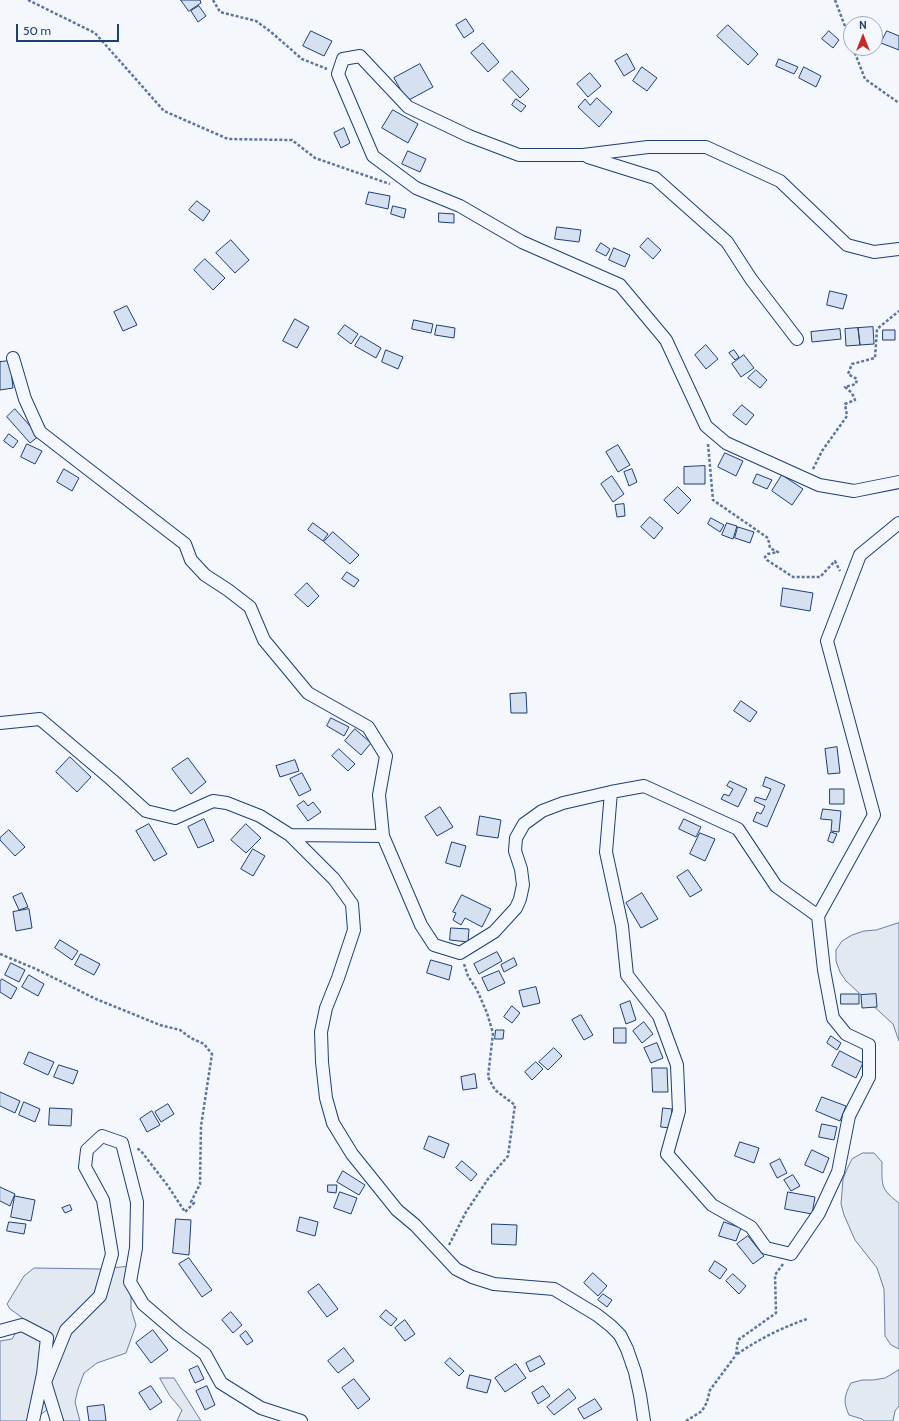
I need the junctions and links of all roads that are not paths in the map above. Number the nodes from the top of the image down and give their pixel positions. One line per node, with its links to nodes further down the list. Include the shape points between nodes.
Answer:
1 (583, 155): 2 (street, via 648,147 706,147 780,181 847,245 874,252); 3 (street, via 655,178 727,242 751,279); 5 (street, via 519,155 469,136 408,107 360,56 344,59 338,74 374,156 416,188 460,206 522,242 620,286 666,340 706,426 726,443 819,485 854,491)
2 (899, 249)
3 (797, 338)
4 (13, 358): 10 (street, via 25,399 40,432 185,544 191,560 205,575 250,607 264,640 308,692 368,727 386,756 379,795)
5 (899, 482)
6 (899, 523): 11 (street, via 860,555 827,641 874,815)
7 (0, 723): 9 (street, via 40,719 146,811 175,818 213,801 227,803 260,816)
8 (611, 792): 10 (street, via 563,803 542,811 524,824 516,838 515,850 521,869 522,885 516,908 494,932 460,953 434,945 421,925); 11 (street, via 644,786 738,829 776,886); 11 (street, via 606,852 622,926 627,975 659,1016 677,1065 679,1110 667,1154 712,1204 751,1227 766,1248 791,1254 819,1213 838,1172 849,1116 869,1077 869,1045 846,1034 833,1018)
9 (290, 835): 10 (street); 17 (street, via 334,878 352,904 354,930 326,1008 322,1032 326,1098 333,1124 352,1154 397,1210 415,1225 456,1269 494,1284 554,1289 597,1314 611,1326 620,1335 635,1372)
10 (383, 836)
11 (818, 916)
12 (0, 1331): 14 (street, via 22,1325 47,1338)
13 (45, 1382): 14 (street); 15 (street); 16 (street, via 66,1330 100,1296 112,1254 103,1200 85,1166 87,1150 102,1136 122,1143 137,1202 136,1248 130,1282 143,1304 205,1354 221,1384 261,1408)
14 (34, 1421)
15 (56, 1421)
16 (302, 1421)
17 (644, 1421)

